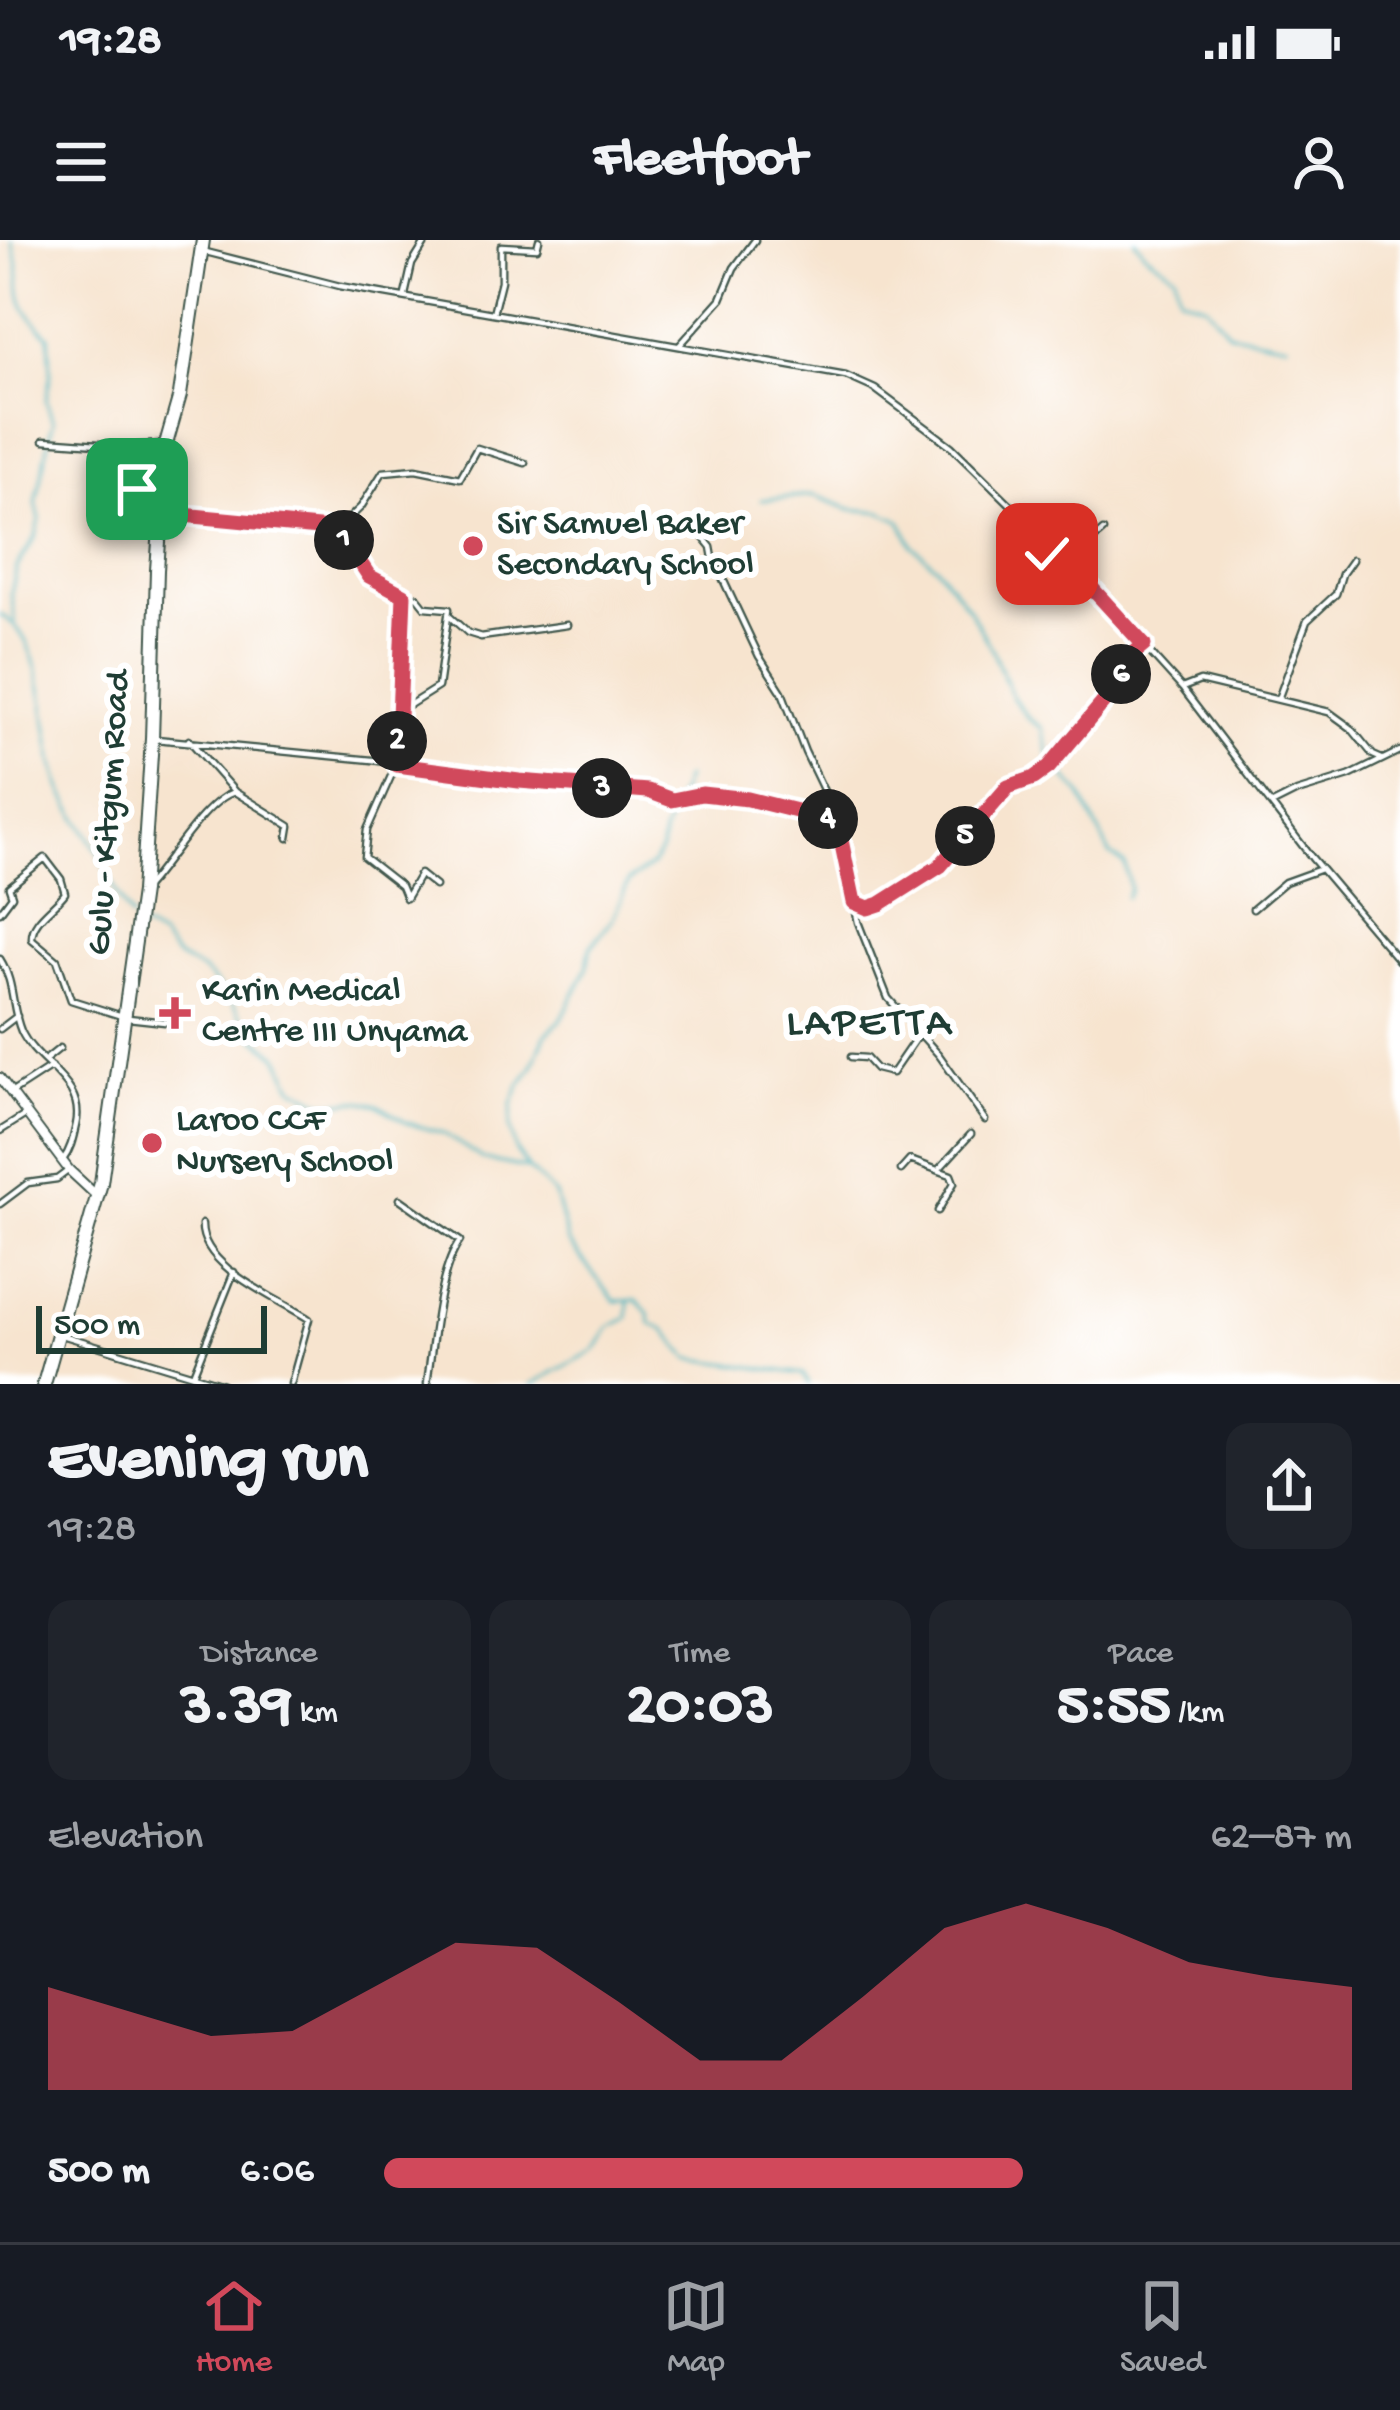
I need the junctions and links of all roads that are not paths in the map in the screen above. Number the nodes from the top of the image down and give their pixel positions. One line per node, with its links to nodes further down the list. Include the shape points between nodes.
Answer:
1 (427, 240): 5 (street)
2 (539, 240): 6 (street, via 537,248 502,245)
3 (755, 240): 7 (street, via 721,299)
4 (202, 246): 5 (street, via 289,275); 9 (main road, Gulu - Kitgum Road)
5 (404, 298): 6 (street)
6 (493, 313): 7 (street)
7 (679, 346): 16 (street, via 846,376 875,389 973,465)
8 (46, 441): 9 (street)
9 (166, 444): 11 (main road, Gulu - Kitgum Road)
10 (525, 463): 13 (street, via 477,448 460,478 383,472)
11 (162, 507): 12 (street, via 139,489); 13 (street); 27 (main road, Gulu - Kitgum Road)
12 (122, 513)
13 (339, 530): 20 (street, via 369,576)
14 (698, 531): 34 (street, via 782,692)
15 (1103, 531): 19 (street)
16 (1056, 549): 18 (street); 19 (street)
17 (1352, 560): 25 (street, via 1336,594 1307,621)
18 (1036, 562)
19 (1068, 562): 23 (street)
20 (404, 595): 21 (street, via 449,609); 26 (street)
21 (448, 616): 22 (street, via 481,638); 26 (street, via 438,686)
22 (567, 625)
23 (1144, 645): 24 (street); 39 (street, via 1049,767 1008,787 939,867 880,904)
24 (1182, 688): 25 (street, via 1201,681); 33 (street)
25 (1278, 699): 30 (street, via 1332,713)
26 (400, 706): 31 (street)
27 (152, 739): 28 (street); 38 (main road, Gulu - Kitgum Road)
28 (189, 740): 31 (street); 32 (street)
29 (1400, 753): 30 (street)
30 (1376, 760): 33 (street)
31 (397, 765): 34 (street, via 672,800 748,799); 37 (street, via 367,830 364,856 406,898 420,874)
32 (235, 792): 35 (street, via 290,826); 38 (street, via 207,812)
33 (1272, 805): 36 (street)
34 (837, 821): 39 (street)
35 (288, 838)
36 (1321, 869): 40 (street, via 1285,882); 43 (street)
37 (435, 886)
38 (142, 892): 45 (main road, Gulu - Kitgum Road)
39 (854, 902): 47 (street, via 888,998)
40 (1253, 909)
41 (0, 912): 45 (street, via 9,887 45,858 65,893 32,939 57,960 71,1000)
42 (0, 959): 44 (street)
43 (1400, 962)
44 (17, 1016): 48 (street); 49 (street)
45 (122, 1017): 46 (street); 63 (main road, Gulu - Kitgum Road)
46 (173, 1023)
47 (908, 1023): 51 (street, via 916,1038 892,1073); 57 (street)
48 (3, 1027): 49 (street)
49 (20, 1028): 52 (street)
50 (60, 1048): 52 (street)
51 (850, 1057)
52 (45, 1060): 53 (street)
53 (51, 1067): 55 (street); 60 (street, via 70,1087 78,1116)
54 (0, 1078): 55 (street)
55 (11, 1093): 56 (street)
56 (27, 1114): 58 (street); 60 (street)
57 (985, 1120)
58 (0, 1131)
59 (971, 1134): 61 (street)
60 (65, 1166): 63 (street); 65 (street, via 57,1179 28,1183)
61 (939, 1169): 62 (street, via 910,1160); 66 (street, via 954,1181)
62 (902, 1170)
63 (98, 1197): 69 (main road, Gulu - Kitgum Road)
64 (400, 1199): 74 (street, via 460,1241 435,1321)
65 (0, 1204)
66 (938, 1210)
67 (202, 1224): 68 (street, via 211,1256)
68 (234, 1272): 70 (street); 73 (street, via 310,1321)
69 (56, 1333): 70 (street); 71 (main road, Gulu - Kitgum Road)
70 (193, 1375): 72 (street)
71 (44, 1384)
72 (223, 1384)
73 (291, 1384)
74 (428, 1384)

